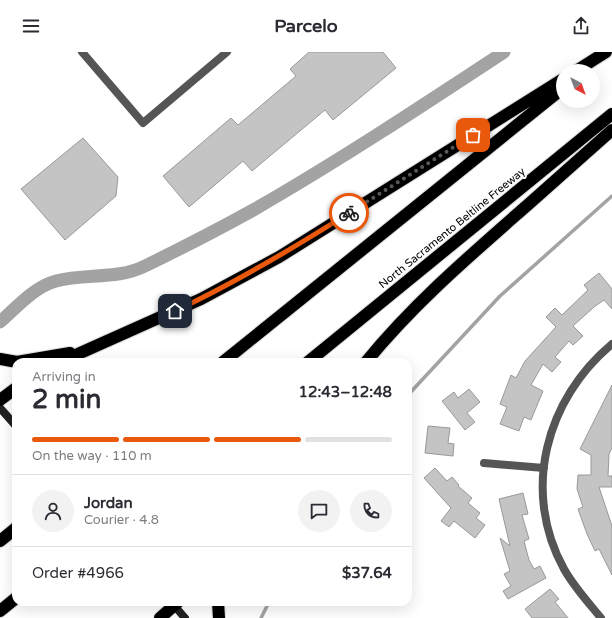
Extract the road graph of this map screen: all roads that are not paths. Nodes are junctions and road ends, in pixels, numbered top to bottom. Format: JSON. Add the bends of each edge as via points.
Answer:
{"nodes":[{"id":1,"x":82,"y":52,"type":"edge"},
{"id":2,"x":227,"y":52,"type":"edge"},
{"id":3,"x":607,"y":52,"type":"edge"},
{"id":4,"x":587,"y":64,"type":"edge"},
{"id":5,"x":592,"y":64,"type":"edge"},
{"id":6,"x":556,"y":83,"type":"edge"},
{"id":7,"x":556,"y":94,"type":"edge"},
{"id":8,"x":612,"y":114,"type":"edge"},
{"id":9,"x":612,"y":130,"type":"edge"},
{"id":10,"x":612,"y":344,"type":"edge"},
{"id":11,"x":80,"y":352,"type":"junction"},
{"id":12,"x":42,"y":358,"type":"edge"},
{"id":13,"x":68,"y":358,"type":"edge"},
{"id":14,"x":228,"y":358,"type":"edge"},
{"id":15,"x":313,"y":358,"type":"edge"},
{"id":16,"x":369,"y":358,"type":"edge"},
{"id":17,"x":0,"y":359,"type":"edge"},
{"id":18,"x":12,"y":361,"type":"edge"},
{"id":19,"x":12,"y":391,"type":"edge"},
{"id":20,"x":0,"y":400,"type":"edge"},
{"id":21,"x":0,"y":408,"type":"edge"},
{"id":22,"x":12,"y":422,"type":"edge"},
{"id":23,"x":484,"y":463,"type":"dead end"},
{"id":24,"x":544,"y":468,"type":"junction"},
{"id":25,"x":12,"y":531,"type":"edge"},
{"id":26,"x":0,"y":541,"type":"edge"},
{"id":27,"x":12,"y":601,"type":"edge"},
{"id":28,"x":171,"y":606,"type":"edge"},
{"id":29,"x":176,"y":606,"type":"edge"},
{"id":30,"x":218,"y":606,"type":"edge"},
{"id":31,"x":0,"y":611,"type":"edge"},
{"id":32,"x":160,"y":618,"type":"edge"},
{"id":33,"x":185,"y":618,"type":"edge"},
{"id":34,"x":219,"y":618,"type":"edge"},
{"id":35,"x":601,"y":618,"type":"edge"}],
"edges":[{"from":1,"to":2,"type":"street","via":[[143,123]]},
{"from":3,"to":4,"type":"highway"},
{"from":3,"to":5,"type":"highway"},
{"from":6,"to":11,"type":"highway","via":[[279,257],[201,299],[122,336]]},
{"from":7,"to":14,"type":"highway"},
{"from":8,"to":15,"type":"highway","name":"North Sacramento Beltline Freeway"},
{"from":9,"to":16,"type":"highway","via":[[474,251],[420,302]]},
{"from":10,"to":24,"type":"street","via":[[586,368],[567,396],[551,433]]},
{"from":11,"to":12,"type":"highway"},
{"from":11,"to":13,"type":"highway"},
{"from":17,"to":18,"type":"highway"},
{"from":19,"to":20,"type":"highway"},
{"from":21,"to":22,"type":"main road"},
{"from":23,"to":24,"type":"street"},
{"from":24,"to":35,"type":"street","via":[[545,511],[556,551],[574,584]]},
{"from":25,"to":26,"type":"highway"},
{"from":27,"to":31,"type":"highway"},
{"from":28,"to":32,"type":"highway"},
{"from":29,"to":33,"type":"main road"},
{"from":30,"to":34,"type":"highway"}]}
